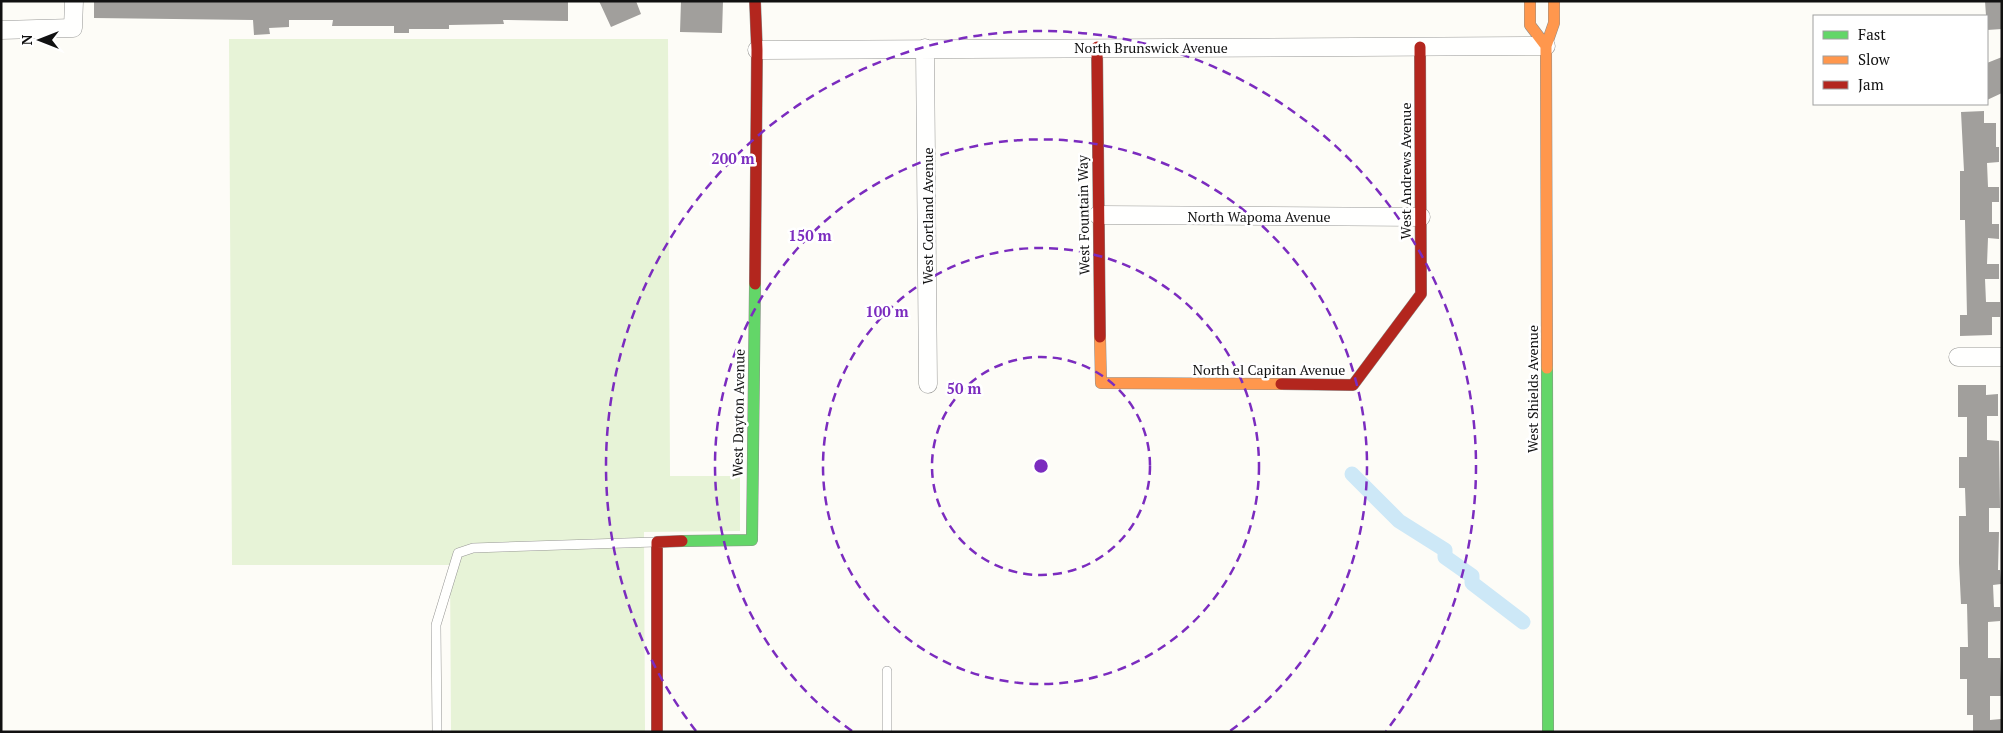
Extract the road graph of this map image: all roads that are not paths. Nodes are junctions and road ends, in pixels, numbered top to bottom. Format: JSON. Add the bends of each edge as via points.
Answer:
{"nodes":[{"id":1,"x":74,"y":1,"type":"edge"},
{"id":2,"x":755,"y":1,"type":"edge"},
{"id":3,"x":1530,"y":1,"type":"edge"},
{"id":4,"x":1554,"y":1,"type":"edge"},
{"id":5,"x":1,"y":30,"type":"edge"},
{"id":6,"x":1546,"y":46,"type":"junction"},
{"id":7,"x":1097,"y":47,"type":"junction"},
{"id":8,"x":1420,"y":47,"type":"junction"},
{"id":9,"x":925,"y":48,"type":"junction"},
{"id":10,"x":757,"y":50,"type":"junction"},
{"id":11,"x":1098,"y":215,"type":"junction"},
{"id":12,"x":1421,"y":218,"type":"junction"},
{"id":13,"x":1421,"y":294,"type":"joint"},
{"id":14,"x":1958,"y":357,"type":"dead end"},
{"id":15,"x":2002,"y":357,"type":"edge"},
{"id":16,"x":1101,"y":383,"type":"joint"},
{"id":17,"x":928,"y":384,"type":"dead end"},
{"id":18,"x":657,"y":542,"type":"junction"},
{"id":19,"x":887,"y":671,"type":"dead end"},
{"id":20,"x":437,"y":732,"type":"edge"},
{"id":21,"x":658,"y":732,"type":"edge"},
{"id":22,"x":887,"y":732,"type":"edge"},
{"id":23,"x":1548,"y":732,"type":"edge"}],
"edges":[{"from":1,"to":5,"type":"street","via":[[73,28]]},
{"from":2,"to":10,"type":"street","name":"West Dayton Avenue"},
{"from":3,"to":6,"type":"street","via":[[1530,25]]},
{"from":4,"to":6,"type":"street","name":"West Shields Avenue","via":[[1554,23]]},
{"from":6,"to":8,"type":"street","name":"North Brunswick Avenue"},
{"from":6,"to":23,"type":"street","name":"West Shields Avenue"},
{"from":7,"to":8,"type":"street","name":"North Brunswick Avenue"},
{"from":7,"to":9,"type":"street","name":"North Brunswick Avenue"},
{"from":7,"to":11,"type":"street","name":"West Fountain Way"},
{"from":8,"to":12,"type":"street","name":"West Andrews Avenue"},
{"from":9,"to":10,"type":"street","name":"North Brunswick Avenue"},
{"from":9,"to":17,"type":"street","name":"West Cortland Avenue"},
{"from":10,"to":18,"type":"street","name":"West Dayton Avenue","via":[[752,540]]},
{"from":11,"to":12,"type":"street","name":"North Wapoma Avenue"},
{"from":11,"to":16,"type":"street","name":"West Fountain Way"},
{"from":12,"to":13,"type":"street","name":"West Andrews Avenue"},
{"from":13,"to":16,"type":"street","name":"North el Capitan Avenue","via":[[1353,385]]},
{"from":14,"to":15,"type":"street"},
{"from":18,"to":20,"type":"lane","via":[[473,548],[458,553],[436,626]]},
{"from":18,"to":21,"type":"street"},
{"from":19,"to":22,"type":"lane"}]}
